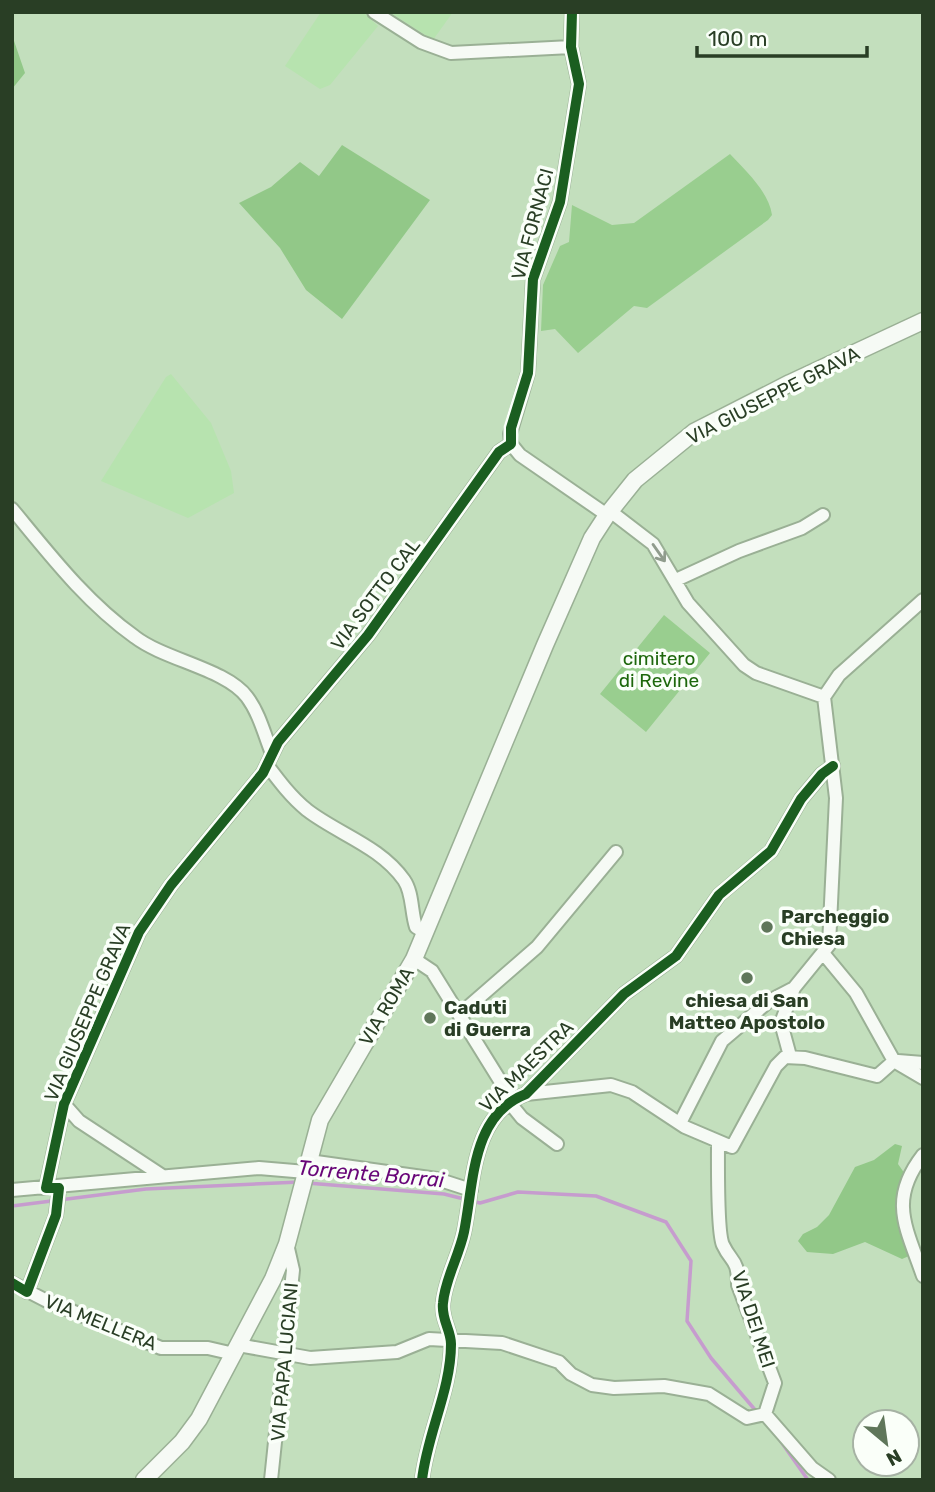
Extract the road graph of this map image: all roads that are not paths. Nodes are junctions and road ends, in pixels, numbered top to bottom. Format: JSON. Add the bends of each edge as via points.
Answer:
{"nodes":[{"id":1,"x":374,"y":12,"type":"edge"},
{"id":2,"x":572,"y":12,"type":"edge"},
{"id":3,"x":571,"y":47,"type":"junction"},
{"id":4,"x":923,"y":321,"type":"edge"},
{"id":5,"x":511,"y":444,"type":"junction"},
{"id":6,"x":12,"y":509,"type":"edge"},
{"id":7,"x":608,"y":513,"type":"junction"},
{"id":8,"x":823,"y":515,"type":"dead end"},
{"id":9,"x":676,"y":580,"type":"junction"},
{"id":10,"x":923,"y":600,"type":"edge"},
{"id":11,"x":824,"y":697,"type":"junction"},
{"id":12,"x":271,"y":751,"type":"junction"},
{"id":13,"x":267,"y":765,"type":"junction"},
{"id":14,"x":833,"y":766,"type":"junction"},
{"id":15,"x":616,"y":852,"type":"dead end"},
{"id":16,"x":426,"y":933,"type":"junction"},
{"id":17,"x":823,"y":953,"type":"junction"},
{"id":18,"x":414,"y":959,"type":"junction"},
{"id":19,"x":794,"y":988,"type":"junction"},
{"id":20,"x":460,"y":1014,"type":"junction"},
{"id":21,"x":790,"y":1056,"type":"junction"},
{"id":22,"x":894,"y":1061,"type":"junction"},
{"id":23,"x":923,"y":1063,"type":"edge"},
{"id":24,"x":923,"y":1078,"type":"edge"},
{"id":25,"x":526,"y":1094,"type":"junction"},
{"id":26,"x":511,"y":1101,"type":"junction"},
{"id":27,"x":64,"y":1104,"type":"junction"},
{"id":28,"x":680,"y":1123,"type":"junction"},
{"id":29,"x":718,"y":1142,"type":"junction"},
{"id":30,"x":557,"y":1144,"type":"dead end"},
{"id":31,"x":923,"y":1155,"type":"edge"},
{"id":32,"x":307,"y":1170,"type":"junction"},
{"id":33,"x":161,"y":1175,"type":"junction"},
{"id":34,"x":12,"y":1190,"type":"edge"},
{"id":35,"x":55,"y":1191,"type":"junction"},
{"id":36,"x":470,"y":1193,"type":"junction"},
{"id":37,"x":287,"y":1244,"type":"junction"},
{"id":38,"x":923,"y":1276,"type":"edge"},
{"id":39,"x":12,"y":1283,"type":"edge"},
{"id":40,"x":27,"y":1292,"type":"junction"},
{"id":41,"x":450,"y":1340,"type":"junction"},
{"id":42,"x":236,"y":1350,"type":"junction"},
{"id":43,"x":284,"y":1355,"type":"junction"},
{"id":44,"x":762,"y":1415,"type":"junction"},
{"id":45,"x":144,"y":1480,"type":"edge"},
{"id":46,"x":271,"y":1480,"type":"edge"},
{"id":47,"x":422,"y":1480,"type":"edge"},
{"id":48,"x":829,"y":1480,"type":"edge"}],
"edges":[{"from":1,"to":3,"type":"street","via":[[421,42],[451,53]]},
{"from":2,"to":3,"type":"street","name":"VIA FORNACI"},
{"from":3,"to":5,"type":"street","name":"VIA FORNACI","via":[[579,84],[560,202],[533,279],[528,373],[511,428]]},
{"from":4,"to":7,"type":"main road","name":"VIA GIUSEPPE GRAVA","via":[[694,432],[635,480]]},
{"from":5,"to":7,"type":"street","via":[[520,455]]},
{"from":5,"to":12,"type":"street","name":"VIA SOTTO CAL","via":[[499,452],[368,635]]},
{"from":6,"to":12,"type":"street","via":[[76,586],[125,630],[156,651],[208,671],[245,694],[256,709]]},
{"from":7,"to":9,"type":"street","one_way":true,"via":[[653,544]]},
{"from":7,"to":16,"type":"main road","name":"VIA ROMA","via":[[592,538],[545,645]]},
{"from":8,"to":9,"type":"street"},
{"from":9,"to":11,"type":"street","via":[[688,603],[744,665]]},
{"from":10,"to":11,"type":"street","via":[[839,675]]},
{"from":11,"to":14,"type":"street"},
{"from":12,"to":13,"type":"street","name":"VIA SOTTO CAL"},
{"from":13,"to":16,"type":"street","via":[[308,810],[391,866],[405,881],[416,927]]},
{"from":13,"to":27,"type":"street","name":"VIA GIUSEPPE GRAVA","via":[[139,932]]},
{"from":14,"to":17,"type":"street","via":[[832,917],[829,945]]},
{"from":14,"to":25,"type":"street","name":"VIA MAESTRA","via":[[801,799],[771,851],[719,895],[676,956],[624,994]]},
{"from":15,"to":20,"type":"street","via":[[537,947]]},
{"from":16,"to":18,"type":"main road","name":"VIA ROMA"},
{"from":17,"to":19,"type":"street"},
{"from":17,"to":22,"type":"street","via":[[856,993]]},
{"from":18,"to":20,"type":"street","via":[[432,971]]},
{"from":18,"to":32,"type":"main road","name":"VIA ROMA","via":[[330,1099]]},
{"from":19,"to":21,"type":"street","via":[[781,1023]]},
{"from":19,"to":28,"type":"street","via":[[769,1001],[722,1041]]},
{"from":20,"to":26,"type":"street"},
{"from":21,"to":22,"type":"street","via":[[877,1076]]},
{"from":21,"to":29,"type":"street","via":[[776,1066],[732,1147]]},
{"from":22,"to":23,"type":"street"},
{"from":22,"to":24,"type":"street"},
{"from":25,"to":26,"type":"street","name":"VIA MAESTRA"},
{"from":25,"to":28,"type":"street","via":[[611,1085],[632,1092]]},
{"from":26,"to":30,"type":"street","via":[[522,1118]]},
{"from":26,"to":36,"type":"street","name":"VIA MAESTRA","via":[[488,1127]]},
{"from":27,"to":33,"type":"street","via":[[79,1121]]},
{"from":27,"to":35,"type":"street","name":"VIA GIUSEPPE GRAVA"},
{"from":28,"to":29,"type":"street"},
{"from":29,"to":44,"type":"street","name":"VIA DEI MEI","via":[[723,1245],[738,1270],[738,1285],[775,1383]]},
{"from":31,"to":38,"type":"street","via":[[907,1180],[901,1201],[902,1218]]},
{"from":32,"to":33,"type":"street","via":[[259,1168]]},
{"from":32,"to":36,"type":"street","via":[[437,1179]]},
{"from":32,"to":37,"type":"main road","name":"VIA ROMA"},
{"from":33,"to":35,"type":"street"},
{"from":34,"to":35,"type":"street"},
{"from":35,"to":40,"type":"street","name":"VIA GIUSEPPE GRAVA","via":[[56,1215]]},
{"from":36,"to":41,"type":"street","name":"VIA MAESTRA","via":[[443,1301],[443,1321]]},
{"from":37,"to":42,"type":"main road","name":"VIA ROMA"},
{"from":37,"to":43,"type":"street","name":"VIA PAPA LUCIANI","via":[[293,1270]]},
{"from":39,"to":40,"type":"street","name":"VIA MELLERA"},
{"from":40,"to":42,"type":"street","name":"VIA MELLERA","via":[[161,1348]]},
{"from":41,"to":43,"type":"street","name":"VIA MELLERA","via":[[429,1339],[397,1352],[310,1358]]},
{"from":41,"to":44,"type":"street","name":"VIA MELLERA","via":[[502,1343],[543,1355],[592,1385],[664,1386],[709,1394],[747,1418]]},
{"from":41,"to":47,"type":"street","name":"VIA MAESTRA"},
{"from":42,"to":43,"type":"street","name":"VIA MELLERA"},
{"from":42,"to":45,"type":"main road","name":"VIA ROMA","via":[[199,1419]]},
{"from":43,"to":46,"type":"street","name":"VIA PAPA LUCIANI"},
{"from":44,"to":48,"type":"street"}]}
